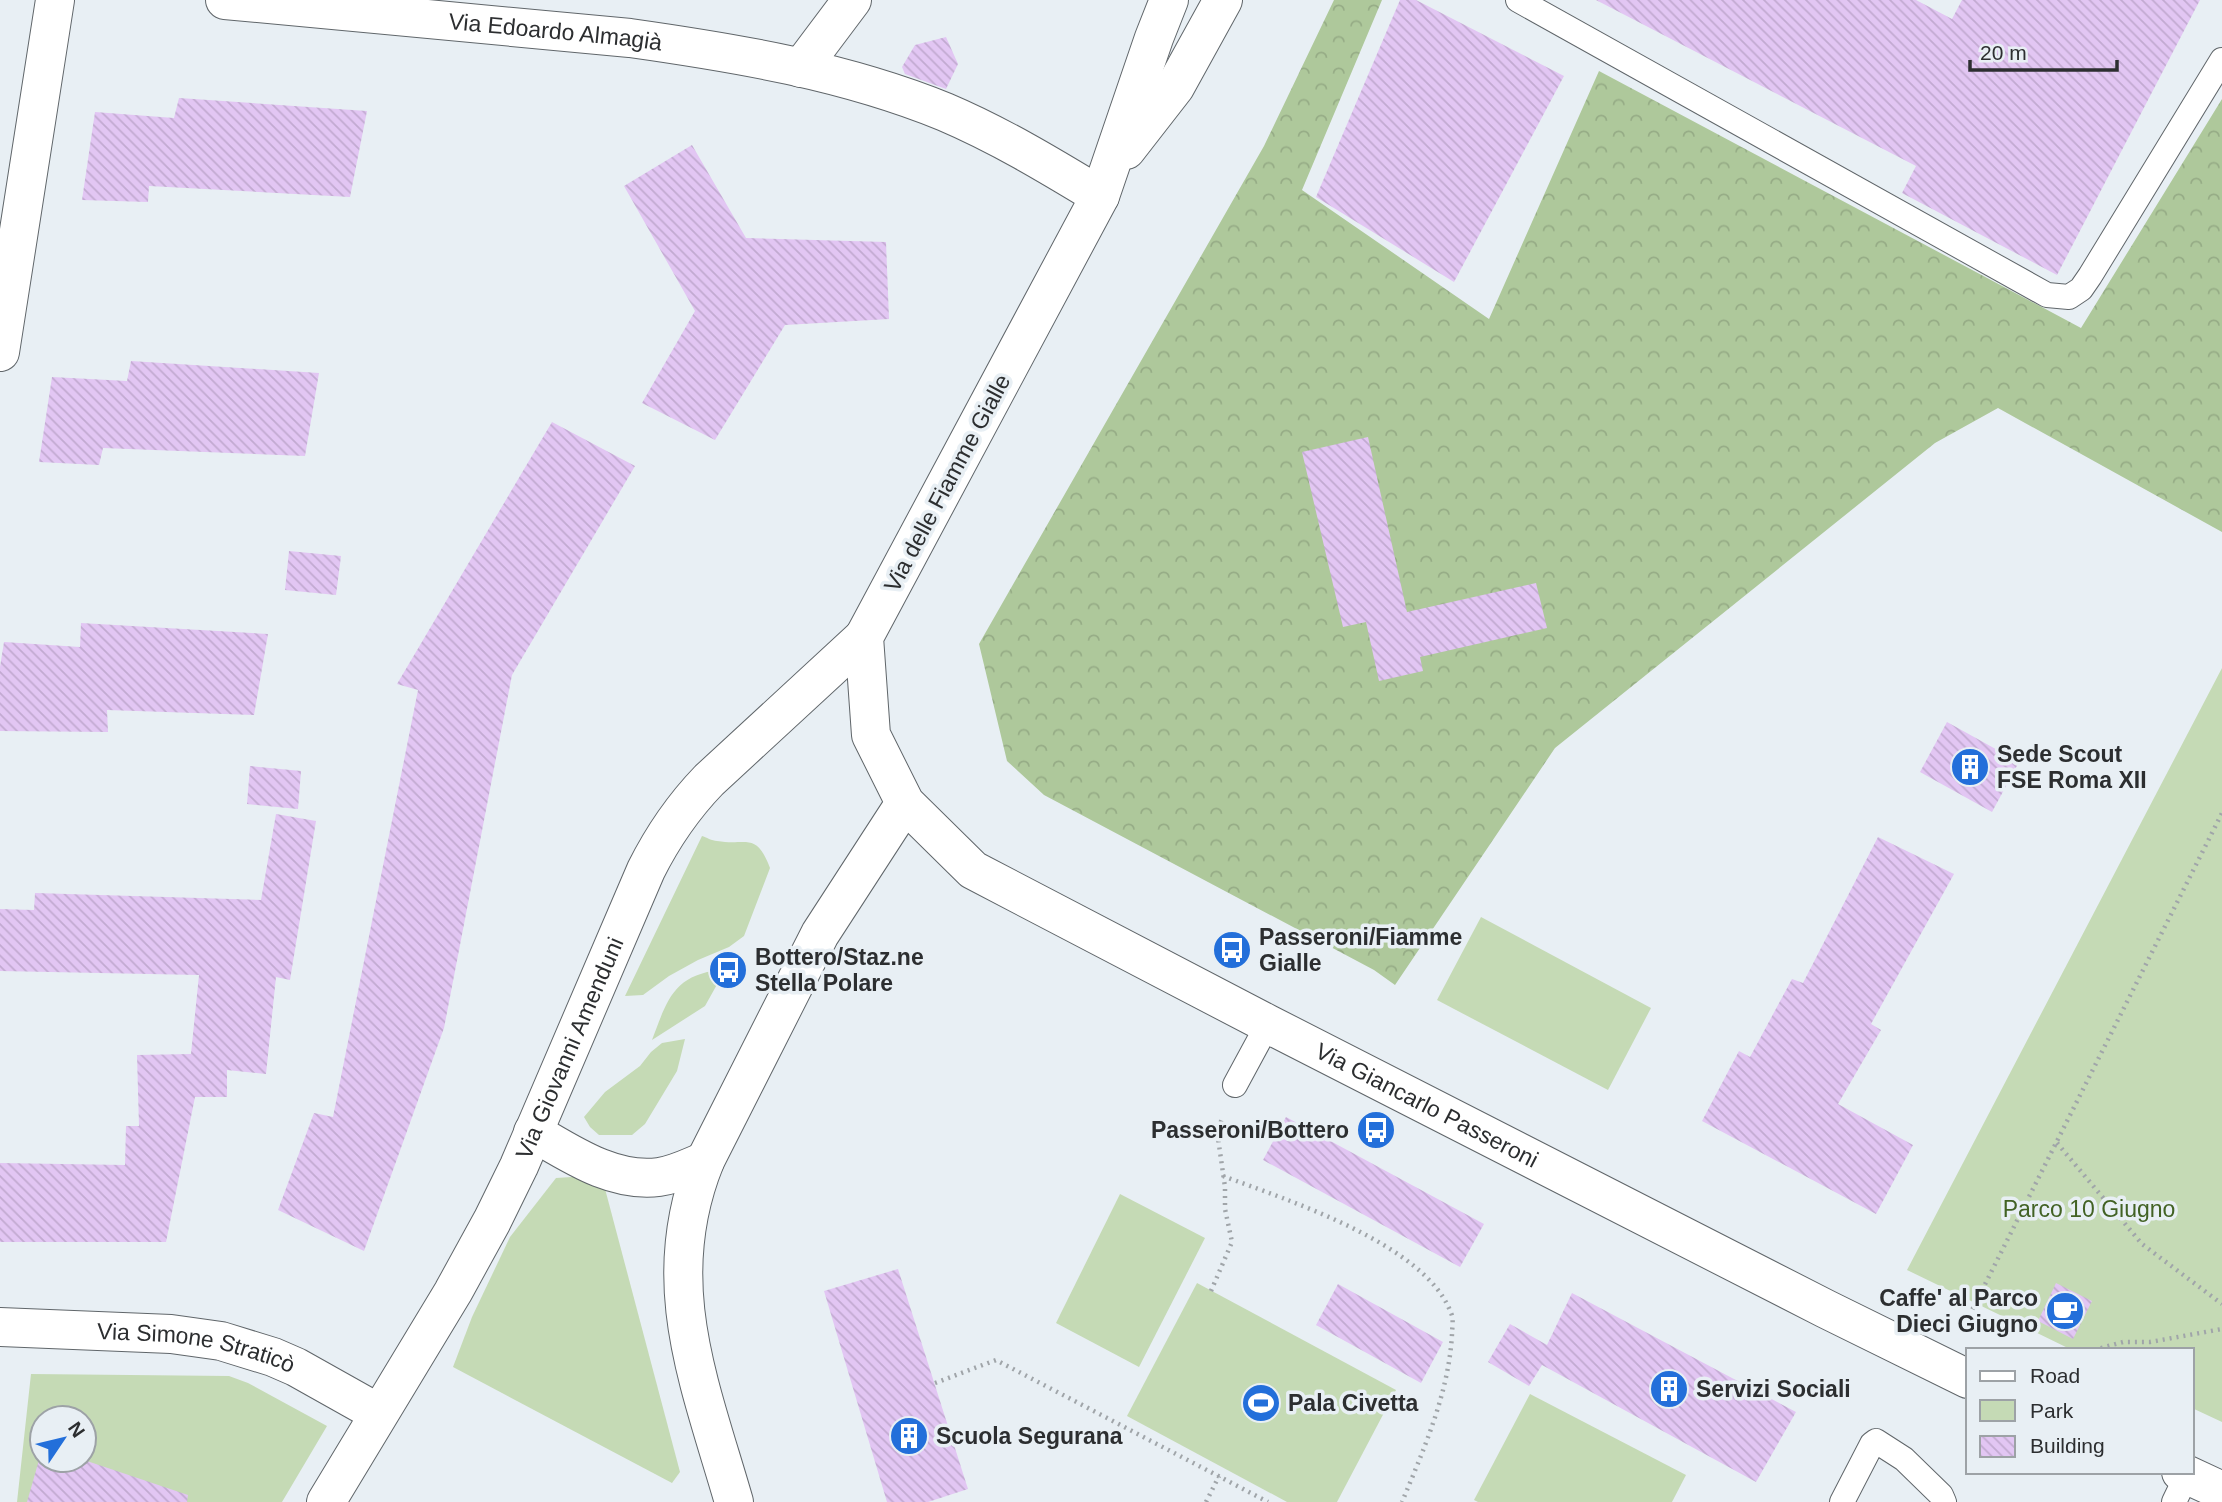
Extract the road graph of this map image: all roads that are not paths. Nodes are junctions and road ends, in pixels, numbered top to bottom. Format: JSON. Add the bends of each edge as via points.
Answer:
{"nodes":[{"id":1,"x":55,"y":0,"type":"edge"},
{"id":2,"x":225,"y":0,"type":"edge"},
{"id":3,"x":852,"y":0,"type":"edge"},
{"id":4,"x":1169,"y":0,"type":"edge"},
{"id":5,"x":1223,"y":0,"type":"edge"},
{"id":6,"x":1518,"y":0,"type":"edge"},
{"id":7,"x":2222,"y":60,"type":"edge"},
{"id":8,"x":801,"y":68,"type":"junction"},
{"id":9,"x":1104,"y":185,"type":"junction"},
{"id":10,"x":0,"y":352,"type":"edge"},
{"id":11,"x":864,"y":638,"type":"junction"},
{"id":12,"x":905,"y":803,"type":"junction"},
{"id":13,"x":1268,"y":1024,"type":"junction"},
{"id":14,"x":1236,"y":1085,"type":"road end"},
{"id":15,"x":533,"y":1132,"type":"junction"},
{"id":16,"x":705,"y":1161,"type":"junction"},
{"id":17,"x":0,"y":1327,"type":"edge"},
{"id":18,"x":1956,"y":1373,"type":"edge"},
{"id":19,"x":378,"y":1413,"type":"junction"},
{"id":20,"x":2181,"y":1483,"type":"edge"},
{"id":21,"x":2222,"y":1490,"type":"edge"},
{"id":22,"x":326,"y":1502,"type":"edge"},
{"id":23,"x":734,"y":1502,"type":"edge"},
{"id":24,"x":1842,"y":1502,"type":"edge"},
{"id":25,"x":1944,"y":1502,"type":"edge"}],
"edges":[{"from":1,"to":10,"type":"street"},
{"from":2,"to":8,"type":"street","name":"Via Edoardo Almagià","via":[[630,38]]},
{"from":3,"to":8,"type":"street"},
{"from":4,"to":9,"type":"street","name":"Via delle Fiamme Gialle"},
{"from":5,"to":9,"type":"street","name":"Via delle Fiamme Gialle","via":[[1175,86]]},
{"from":6,"to":7,"type":"lane","via":[[2047,295],[2069,298],[2090,276]]},
{"from":8,"to":9,"type":"street","name":"Via Edoardo Almagià","via":[[942,111]]},
{"from":9,"to":11,"type":"street","name":"Via delle Fiamme Gialle"},
{"from":11,"to":12,"type":"street","via":[[871,736]]},
{"from":11,"to":15,"type":"street","name":"Via Giovanni Amenduni","via":[[723,766],[677,817],[646,870]]},
{"from":12,"to":13,"type":"street","name":"Via Giancarlo Passeroni","via":[[974,870]]},
{"from":12,"to":16,"type":"street","via":[[820,934]]},
{"from":13,"to":14,"type":"lane"},
{"from":13,"to":18,"type":"street","name":"Via Giancarlo Passeroni"},
{"from":15,"to":16,"type":"street","via":[[588,1163],[628,1176],[660,1177]]},
{"from":15,"to":19,"type":"street","name":"Via Giovanni Amenduni","via":[[486,1233]]},
{"from":16,"to":23,"type":"street","via":[[683,1242],[682,1291],[688,1341]]},
{"from":17,"to":19,"type":"street","name":"Via Simone Straticò","via":[[171,1334],[221,1341],[285,1362]]},
{"from":19,"to":22,"type":"street","name":"Via Giovanni Amenduni"},
{"from":20,"to":21,"type":"street"},
{"from":24,"to":25,"type":"lane","via":[[1876,1441],[1904,1459]]}]}
